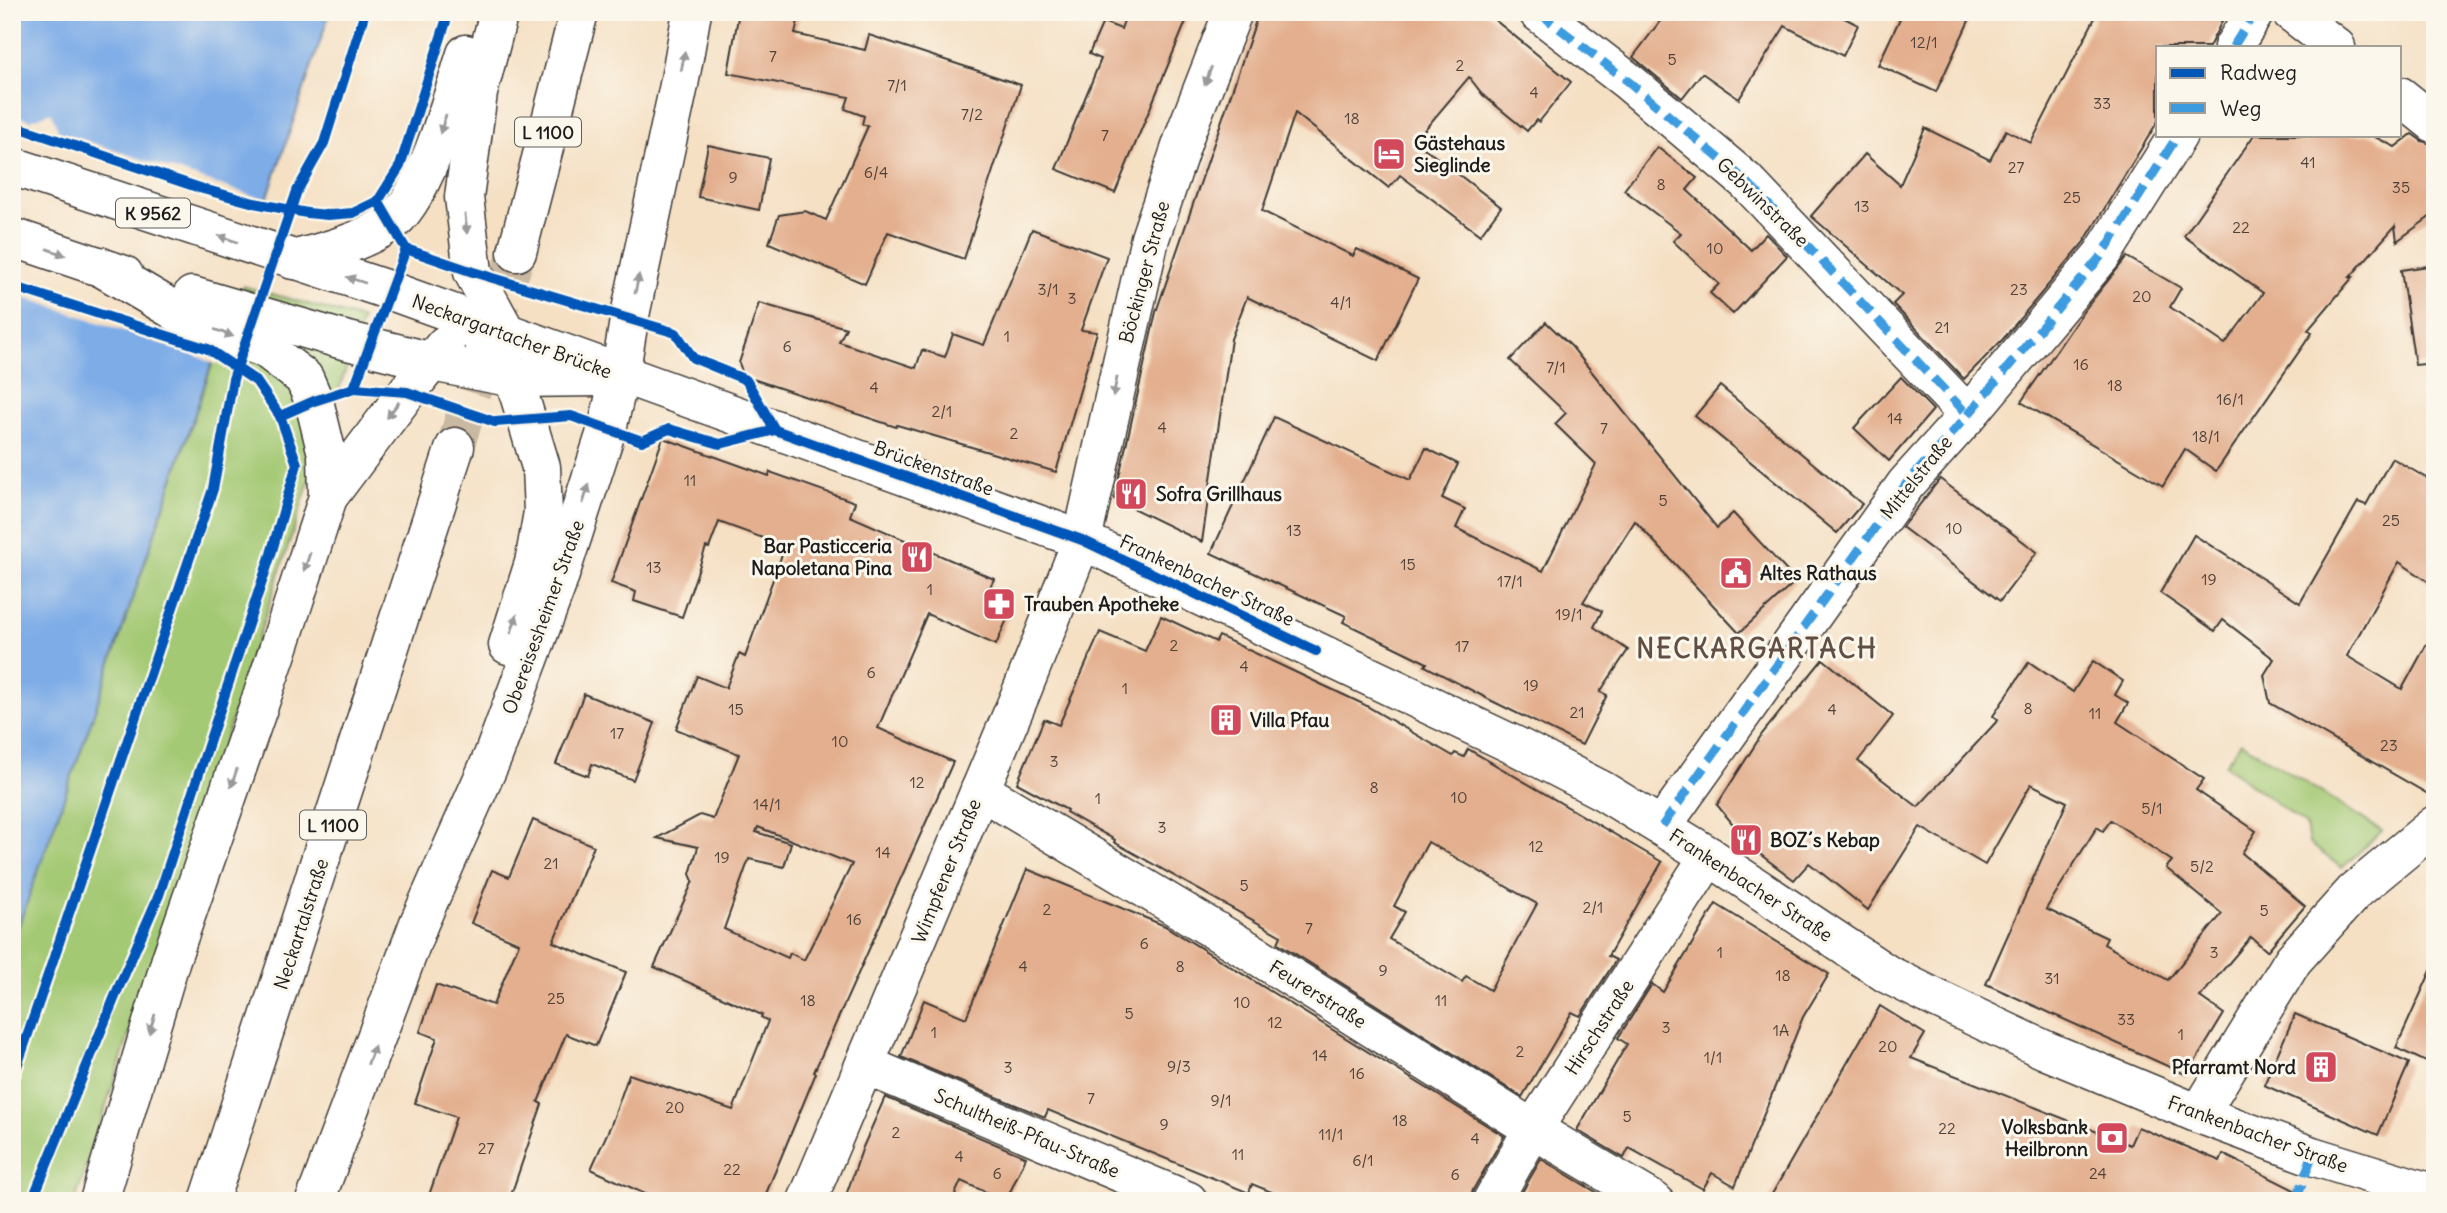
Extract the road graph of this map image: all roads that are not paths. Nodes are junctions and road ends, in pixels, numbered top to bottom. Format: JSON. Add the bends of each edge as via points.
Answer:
{"nodes":[{"id":1,"x":480,"y":12,"type":"edge"},
{"id":2,"x":499,"y":12,"type":"edge"},
{"id":3,"x":579,"y":12,"type":"edge"},
{"id":4,"x":692,"y":12,"type":"edge"},
{"id":5,"x":1233,"y":12,"type":"edge"},
{"id":6,"x":1538,"y":12,"type":"edge"},
{"id":7,"x":2255,"y":12,"type":"edge"},
{"id":8,"x":2291,"y":12,"type":"edge"},
{"id":9,"x":2234,"y":46,"type":"edge"},
{"id":10,"x":2335,"y":46,"type":"edge"},
{"id":11,"x":2402,"y":98,"type":"edge"},
{"id":12,"x":2435,"y":124,"type":"edge"},
{"id":13,"x":2177,"y":136,"type":"edge"},
{"id":14,"x":12,"y":166,"type":"edge"},
{"id":15,"x":12,"y":237,"type":"edge"},
{"id":16,"x":517,"y":252,"type":"tunnel mouth"},
{"id":17,"x":293,"y":260,"type":"junction"},
{"id":18,"x":467,"y":319,"type":"junction"},
{"id":19,"x":270,"y":334,"type":"junction"},
{"id":20,"x":507,"y":334,"type":"junction"},
{"id":21,"x":432,"y":362,"type":"junction"},
{"id":22,"x":620,"y":375,"type":"junction"},
{"id":23,"x":514,"y":378,"type":"junction"},
{"id":24,"x":577,"y":379,"type":"junction"},
{"id":25,"x":1968,"y":415,"type":"junction"},
{"id":26,"x":455,"y":447,"type":"tunnel mouth"},
{"id":27,"x":328,"y":498,"type":"junction"},
{"id":28,"x":1082,"y":540,"type":"junction"},
{"id":29,"x":980,"y":790,"type":"junction"},
{"id":30,"x":2435,"y":825,"type":"edge"},
{"id":31,"x":1662,"y":826,"type":"junction"},
{"id":32,"x":1709,"y":856,"type":"junction"},
{"id":33,"x":419,"y":923,"type":"junction"},
{"id":34,"x":866,"y":1065,"type":"junction"},
{"id":35,"x":2199,"y":1114,"type":"junction"},
{"id":36,"x":347,"y":1119,"type":"junction"},
{"id":37,"x":1533,"y":1129,"type":"junction"},
{"id":38,"x":2431,"y":1196,"type":"edge"},
{"id":39,"x":99,"y":1201,"type":"edge"},
{"id":40,"x":209,"y":1201,"type":"edge"},
{"id":41,"x":316,"y":1201,"type":"edge"},
{"id":42,"x":325,"y":1201,"type":"edge"},
{"id":43,"x":807,"y":1201,"type":"edge"},
{"id":44,"x":1188,"y":1201,"type":"edge"},
{"id":45,"x":1492,"y":1201,"type":"edge"},
{"id":46,"x":1654,"y":1201,"type":"edge"}],
"edges":[{"from":1,"to":17,"type":"main road","one_way":true,"via":[[435,149],[410,201],[391,223],[345,246]]},
{"from":2,"to":20,"type":"main road","one_way":true,"via":[[478,93],[464,197],[473,272]]},
{"from":3,"to":16,"type":"main road","number":"L 1100"},
{"from":22,"to":4,"type":"main road","name":"Obereisesheimer Straße","one_way":true},
{"from":5,"to":28,"type":"main road","name":"Böckinger Straße","one_way":true,"via":[[1150,238]]},
{"from":6,"to":25,"type":"main road","name":"Gebwinstraße","via":[[1746,181]]},
{"from":7,"to":9,"type":"main road"},
{"from":8,"to":10,"type":"main road"},
{"from":11,"to":12,"type":"main road"},
{"from":13,"to":25,"type":"main road","name":"Mittelstraße","via":[[2102,256]]},
{"from":17,"to":14,"type":"main road","name":"Neckargartacher Brücke","number":"K 9562","one_way":true},
{"from":15,"to":19,"type":"main road","name":"Neckargartacher Brücke","number":"K 9562","one_way":true},
{"from":18,"to":17,"type":"main road","name":"Neckargartacher Brücke","number":"K 9562","one_way":true},
{"from":18,"to":20,"type":"main road","name":"Neckargartacher Brücke","number":"K 9562"},
{"from":18,"to":21,"type":"main road"},
{"from":18,"to":23,"type":"main road"},
{"from":19,"to":21,"type":"main road","name":"Neckargartacher Brücke","number":"K 9562"},
{"from":19,"to":27,"type":"main road","via":[[309,390],[327,454]]},
{"from":20,"to":22,"type":"main road","name":"Neckargartacher Brücke","number":"K 9562"},
{"from":20,"to":24,"type":"main road","via":[[539,359]]},
{"from":21,"to":23,"type":"main road","name":"Neckargartacher Brücke","number":"K 9562"},
{"from":21,"to":27,"type":"main road","one_way":true},
{"from":22,"to":24,"type":"main road","name":"Neckargartacher Brücke","number":"K 9562"},
{"from":22,"to":28,"type":"main road","name":"Brückenstraße","number":"K 9562"},
{"from":33,"to":22,"type":"main road","name":"Obereisesheimer Straße","one_way":true,"via":[[493,756],[557,584]]},
{"from":23,"to":24,"type":"main road","name":"Neckargartacher Brücke","number":"K 9562"},
{"from":33,"to":23,"type":"main road","one_way":true,"via":[[534,563],[543,512],[541,467]]},
{"from":25,"to":31,"type":"main road","name":"Mittelstraße","via":[[1906,484]]},
{"from":26,"to":40,"type":"main road","name":"Neckartalstraße","number":"L 1100"},
{"from":27,"to":39,"type":"main road","one_way":true,"via":[[171,959]]},
{"from":28,"to":29,"type":"main road","name":"Wimpfener Straße"},
{"from":28,"to":31,"type":"main road","name":"Frankenbacher Straße","number":"K 9562","via":[[1517,746]]},
{"from":29,"to":34,"type":"main road","name":"Wimpfener Straße"},
{"from":29,"to":37,"type":"main road","name":"Feurerstraße","via":[[1258,956]]},
{"from":30,"to":35,"type":"main road","via":[[2354,892],[2293,960]]},
{"from":31,"to":32,"type":"main road","name":"Frankenbacher Straße","number":"K 9562"},
{"from":32,"to":35,"type":"main road","name":"Frankenbacher Straße","number":"K 9562","via":[[1887,974],[2045,1050]]},
{"from":32,"to":37,"type":"main road","name":"Hirschstraße"},
{"from":36,"to":33,"type":"main road","name":"Obereisesheimer Straße","one_way":true},
{"from":34,"to":43,"type":"main road","name":"Wimpfener Straße"},
{"from":34,"to":44,"type":"main road","name":"Schultheiß-Pfau-Straße"},
{"from":35,"to":38,"type":"main road","name":"Frankenbacher Straße","number":"K 9562"},
{"from":36,"to":41,"type":"main road"},
{"from":36,"to":42,"type":"main road","name":"Obereisesheimer Straße"},
{"from":37,"to":45,"type":"main road","name":"Hirschstraße"},
{"from":37,"to":46,"type":"main road","name":"Feurerstraße"}]}
